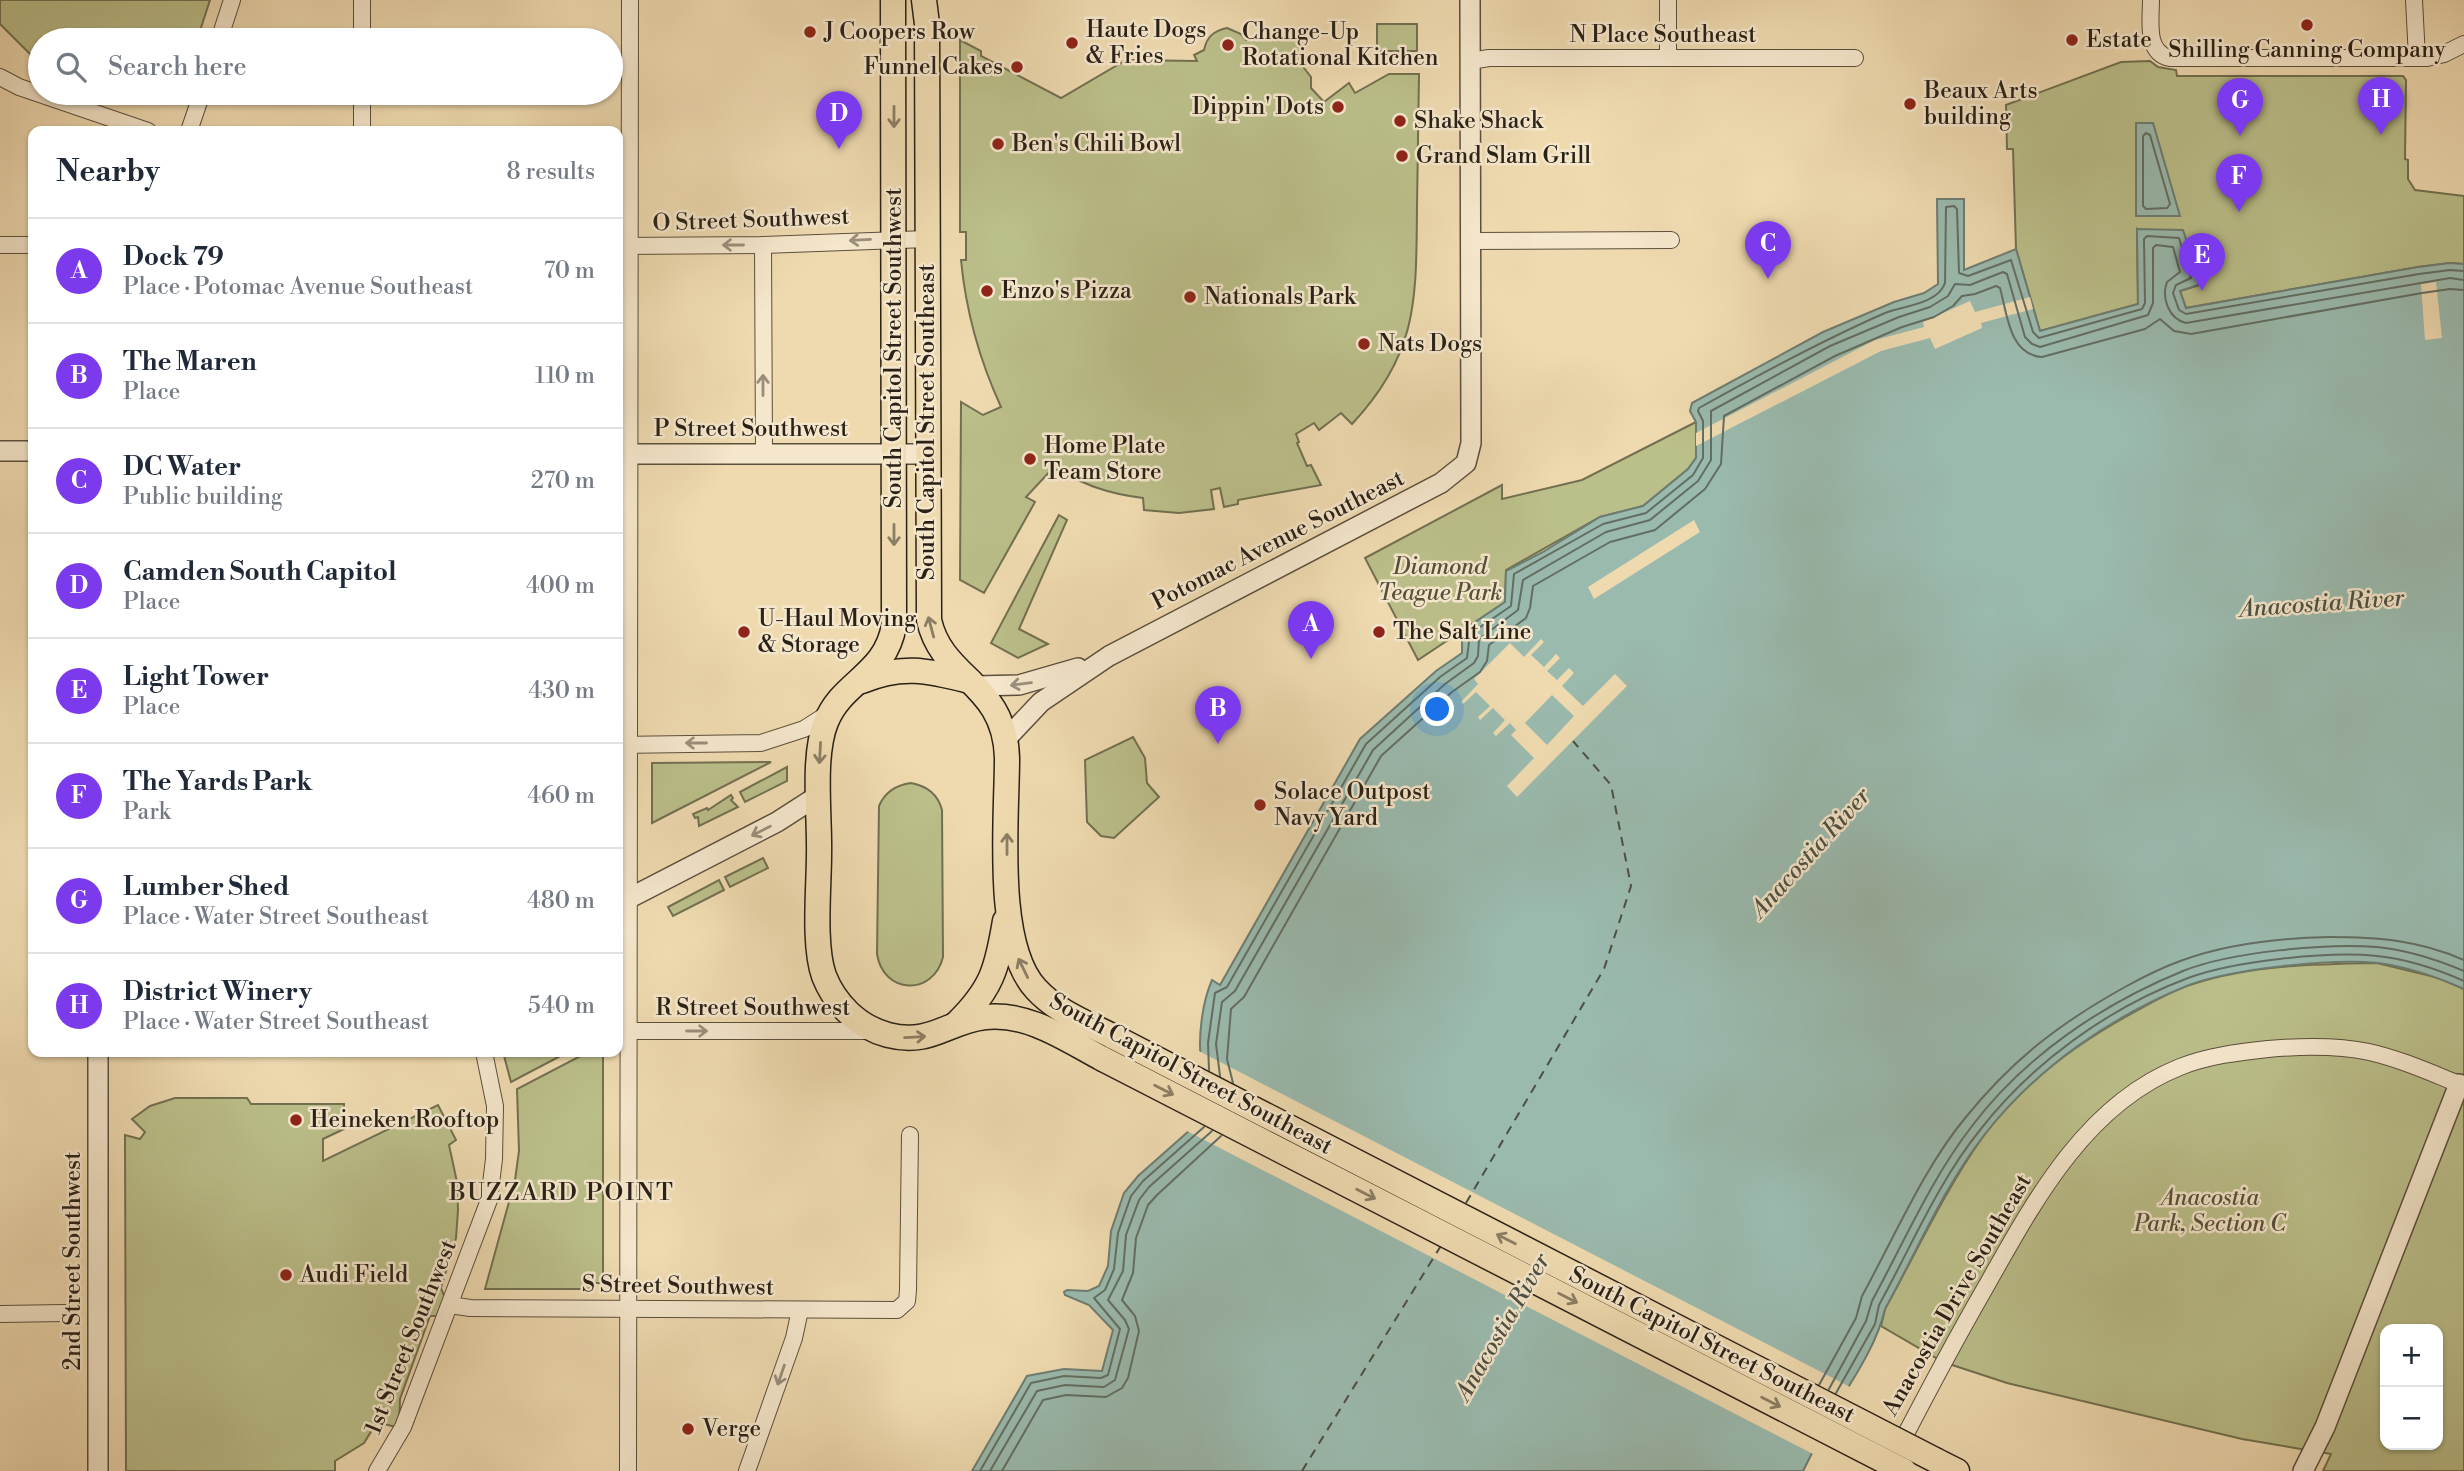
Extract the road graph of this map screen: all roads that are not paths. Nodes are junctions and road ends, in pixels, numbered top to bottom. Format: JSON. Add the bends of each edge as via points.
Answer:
{"nodes":[{"id":1,"x":232,"y":0,"type":"edge"},
{"id":2,"x":362,"y":0,"type":"edge"},
{"id":3,"x":630,"y":0,"type":"edge"},
{"id":4,"x":893,"y":0,"type":"edge"},
{"id":5,"x":1470,"y":0,"type":"edge"},
{"id":6,"x":1668,"y":0,"type":"edge"},
{"id":7,"x":2151,"y":0,"type":"edge"},
{"id":8,"x":2414,"y":0,"type":"edge"},
{"id":9,"x":927,"y":8,"type":"edge"},
{"id":10,"x":223,"y":28,"type":"edge"},
{"id":11,"x":362,"y":28,"type":"edge"},
{"id":12,"x":2464,"y":44,"type":"edge"},
{"id":13,"x":1668,"y":58,"type":"junction"},
{"id":14,"x":1855,"y":58,"type":"dead end"},
{"id":15,"x":2417,"y":58,"type":"junction"},
{"id":16,"x":1470,"y":61,"type":"junction"},
{"id":17,"x":0,"y":77,"type":"edge"},
{"id":18,"x":28,"y":90,"type":"edge"},
{"id":19,"x":72,"y":105,"type":"edge"},
{"id":20,"x":198,"y":105,"type":"edge"},
{"id":21,"x":362,"y":105,"type":"edge"},
{"id":22,"x":133,"y":126,"type":"edge"},
{"id":23,"x":190,"y":126,"type":"edge"},
{"id":24,"x":362,"y":126,"type":"edge"},
{"id":25,"x":894,"y":239,"type":"junction"},
{"id":26,"x":927,"y":239,"type":"junction"},
{"id":27,"x":1671,"y":240,"type":"dead end"},
{"id":28,"x":1470,"y":241,"type":"junction"},
{"id":29,"x":0,"y":245,"type":"edge"},
{"id":30,"x":28,"y":245,"type":"edge"},
{"id":31,"x":763,"y":245,"type":"junction"},
{"id":32,"x":624,"y":246,"type":"edge"},
{"id":33,"x":0,"y":451,"type":"edge"},
{"id":34,"x":28,"y":451,"type":"edge"},
{"id":35,"x":624,"y":454,"type":"edge"},
{"id":36,"x":764,"y":454,"type":"junction"},
{"id":37,"x":894,"y":454,"type":"junction"},
{"id":38,"x":927,"y":454,"type":"junction"},
{"id":39,"x":1109,"y":656,"type":"junction"},
{"id":40,"x":856,"y":683,"type":"junction"},
{"id":41,"x":974,"y":684,"type":"junction"},
{"id":42,"x":831,"y":712,"type":"junction"},
{"id":43,"x":1006,"y":739,"type":"junction"},
{"id":44,"x":624,"y":744,"type":"edge"},
{"id":45,"x":819,"y":795,"type":"junction"},
{"id":46,"x":624,"y":901,"type":"edge"},
{"id":47,"x":1007,"y":912,"type":"junction"},
{"id":48,"x":953,"y":1027,"type":"junction"},
{"id":49,"x":629,"y":1031,"type":"junction"},
{"id":50,"x":876,"y":1031,"type":"junction"},
{"id":51,"x":1109,"y":1048,"type":"junction"},
{"id":52,"x":98,"y":1057,"type":"edge"},
{"id":53,"x":485,"y":1057,"type":"edge"},
{"id":54,"x":2462,"y":1085,"type":"edge"},
{"id":55,"x":910,"y":1135,"type":"dead end"},
{"id":56,"x":450,"y":1305,"type":"junction"},
{"id":57,"x":628,"y":1308,"type":"junction"},
{"id":58,"x":800,"y":1310,"type":"junction"},
{"id":59,"x":65,"y":1313,"type":"dead end"},
{"id":60,"x":0,"y":1314,"type":"edge"},
{"id":61,"x":1947,"y":1466,"type":"edge"},
{"id":62,"x":98,"y":1471,"type":"edge"},
{"id":63,"x":377,"y":1471,"type":"edge"},
{"id":64,"x":628,"y":1471,"type":"edge"},
{"id":65,"x":747,"y":1471,"type":"edge"},
{"id":66,"x":1886,"y":1471,"type":"edge"},
{"id":67,"x":1904,"y":1471,"type":"edge"},
{"id":68,"x":2302,"y":1471,"type":"edge"}],
"edges":[{"from":1,"to":10,"type":"street"},
{"from":2,"to":11,"type":"street"},
{"from":3,"to":32,"type":"street"},
{"from":4,"to":25,"type":"main road","name":"South Capitol Street Southwest","one_way":true},
{"from":5,"to":16,"type":"street"},
{"from":6,"to":13,"type":"street"},
{"from":7,"to":15,"type":"street","via":[[2152,39],[2159,54],[2170,58]]},
{"from":8,"to":15,"type":"street"},
{"from":9,"to":26,"type":"main road","name":"South Capitol Street Southeast"},
{"from":12,"to":15,"type":"street","via":[[2439,56]]},
{"from":13,"to":14,"type":"street","name":"N Place Southeast"},
{"from":13,"to":16,"type":"street","name":"N Place Southeast"},
{"from":16,"to":28,"type":"street"},
{"from":17,"to":18,"type":"street"},
{"from":19,"to":22,"type":"street"},
{"from":20,"to":23,"type":"street"},
{"from":21,"to":24,"type":"street"},
{"from":25,"to":26,"type":"street","name":"O Street Southwest"},
{"from":25,"to":31,"type":"street","name":"O Street Southwest","one_way":true},
{"from":25,"to":37,"type":"main road","name":"South Capitol Street Southwest"},
{"from":26,"to":38,"type":"main road","name":"South Capitol Street Southeast"},
{"from":27,"to":28,"type":"street"},
{"from":28,"to":39,"type":"street","name":"Potomac Avenue Southeast","via":[[1471,443],[1466,463],[1441,483]]},
{"from":29,"to":30,"type":"street"},
{"from":31,"to":32,"type":"street","name":"O Street Southwest","one_way":true},
{"from":36,"to":31,"type":"street","one_way":true},
{"from":32,"to":35,"type":"street"},
{"from":33,"to":34,"type":"street"},
{"from":35,"to":36,"type":"street","name":"P Street Southwest"},
{"from":35,"to":44,"type":"street"},
{"from":36,"to":37,"type":"street","name":"P Street Southwest"},
{"from":37,"to":38,"type":"street","name":"P Street Southwest"},
{"from":37,"to":40,"type":"main road","name":"South Capitol Street Southwest","one_way":true,"via":[[893,630],[877,665]]},
{"from":41,"to":38,"type":"main road","name":"South Capitol Street Southeast","one_way":true,"via":[[942,652],[929,620]]},
{"from":39,"to":41,"type":"street","name":"Potomac Avenue Southeast","one_way":true,"via":[[1041,681]]},
{"from":39,"to":43,"type":"street","name":"Potomac Avenue Southeast","via":[[1041,702]]},
{"from":40,"to":41,"type":"main road","via":[[911,669]]},
{"from":40,"to":42,"type":"main road","name":"South Capitol Street Southwest"},
{"from":41,"to":43,"type":"main road","name":"South Capitol Street Southeast","via":[[997,714]]},
{"from":42,"to":44,"type":"street","one_way":true,"via":[[804,729],[761,743]]},
{"from":42,"to":45,"type":"main road","name":"South Capitol Street Southwest","one_way":true,"via":[[821,739]]},
{"from":47,"to":43,"type":"main road","name":"South Capitol Street Southeast","one_way":true},
{"from":44,"to":46,"type":"street"},
{"from":45,"to":46,"type":"street","one_way":true,"via":[[778,822]]},
{"from":45,"to":50,"type":"main road","name":"South Capitol Street Southwest","via":[[821,964],[840,1004]]},
{"from":46,"to":49,"type":"street"},
{"from":47,"to":48,"type":"main road","via":[[991,981]]},
{"from":51,"to":47,"type":"main road","name":"South Capitol Street Southeast","one_way":true,"via":[[1034,986],[1019,962]]},
{"from":50,"to":48,"type":"main road","name":"South Capitol Street Southwest","one_way":true,"via":[[917,1037]]},
{"from":48,"to":51,"type":"main road","name":"South Capitol Street Southwest","via":[[985,1017],[1022,1020]]},
{"from":49,"to":50,"type":"street","name":"R Street Southwest","one_way":true},
{"from":49,"to":57,"type":"street"},
{"from":61,"to":51,"type":"main road","name":"South Capitol Street Southeast","one_way":true,"bridge":true},
{"from":51,"to":67,"type":"main road","name":"South Capitol Street Southwest","one_way":true,"bridge":true},
{"from":52,"to":62,"type":"street","name":"2nd Street Southwest"},
{"from":53,"to":56,"type":"street","name":"1st Street Southwest","via":[[495,1106],[492,1182],[485,1214]]},
{"from":54,"to":66,"type":"street","name":"Anacostia Drive Southeast","via":[[2367,1052],[2295,1046],[2220,1056],[2180,1067],[2146,1084],[2081,1140],[2038,1195]]},
{"from":54,"to":68,"type":"street","name":"Anacostia Drive Southeast","via":[[2325,1427]]},
{"from":55,"to":58,"type":"street","name":"S Street Southwest","via":[[904,1305],[892,1311]]},
{"from":56,"to":57,"type":"street","name":"S Street Southwest"},
{"from":56,"to":63,"type":"street","name":"1st Street Southwest","via":[[403,1427]]},
{"from":57,"to":58,"type":"street","name":"S Street Southwest"},
{"from":57,"to":64,"type":"street"},
{"from":58,"to":65,"type":"street","one_way":true},
{"from":59,"to":60,"type":"street"}]}
